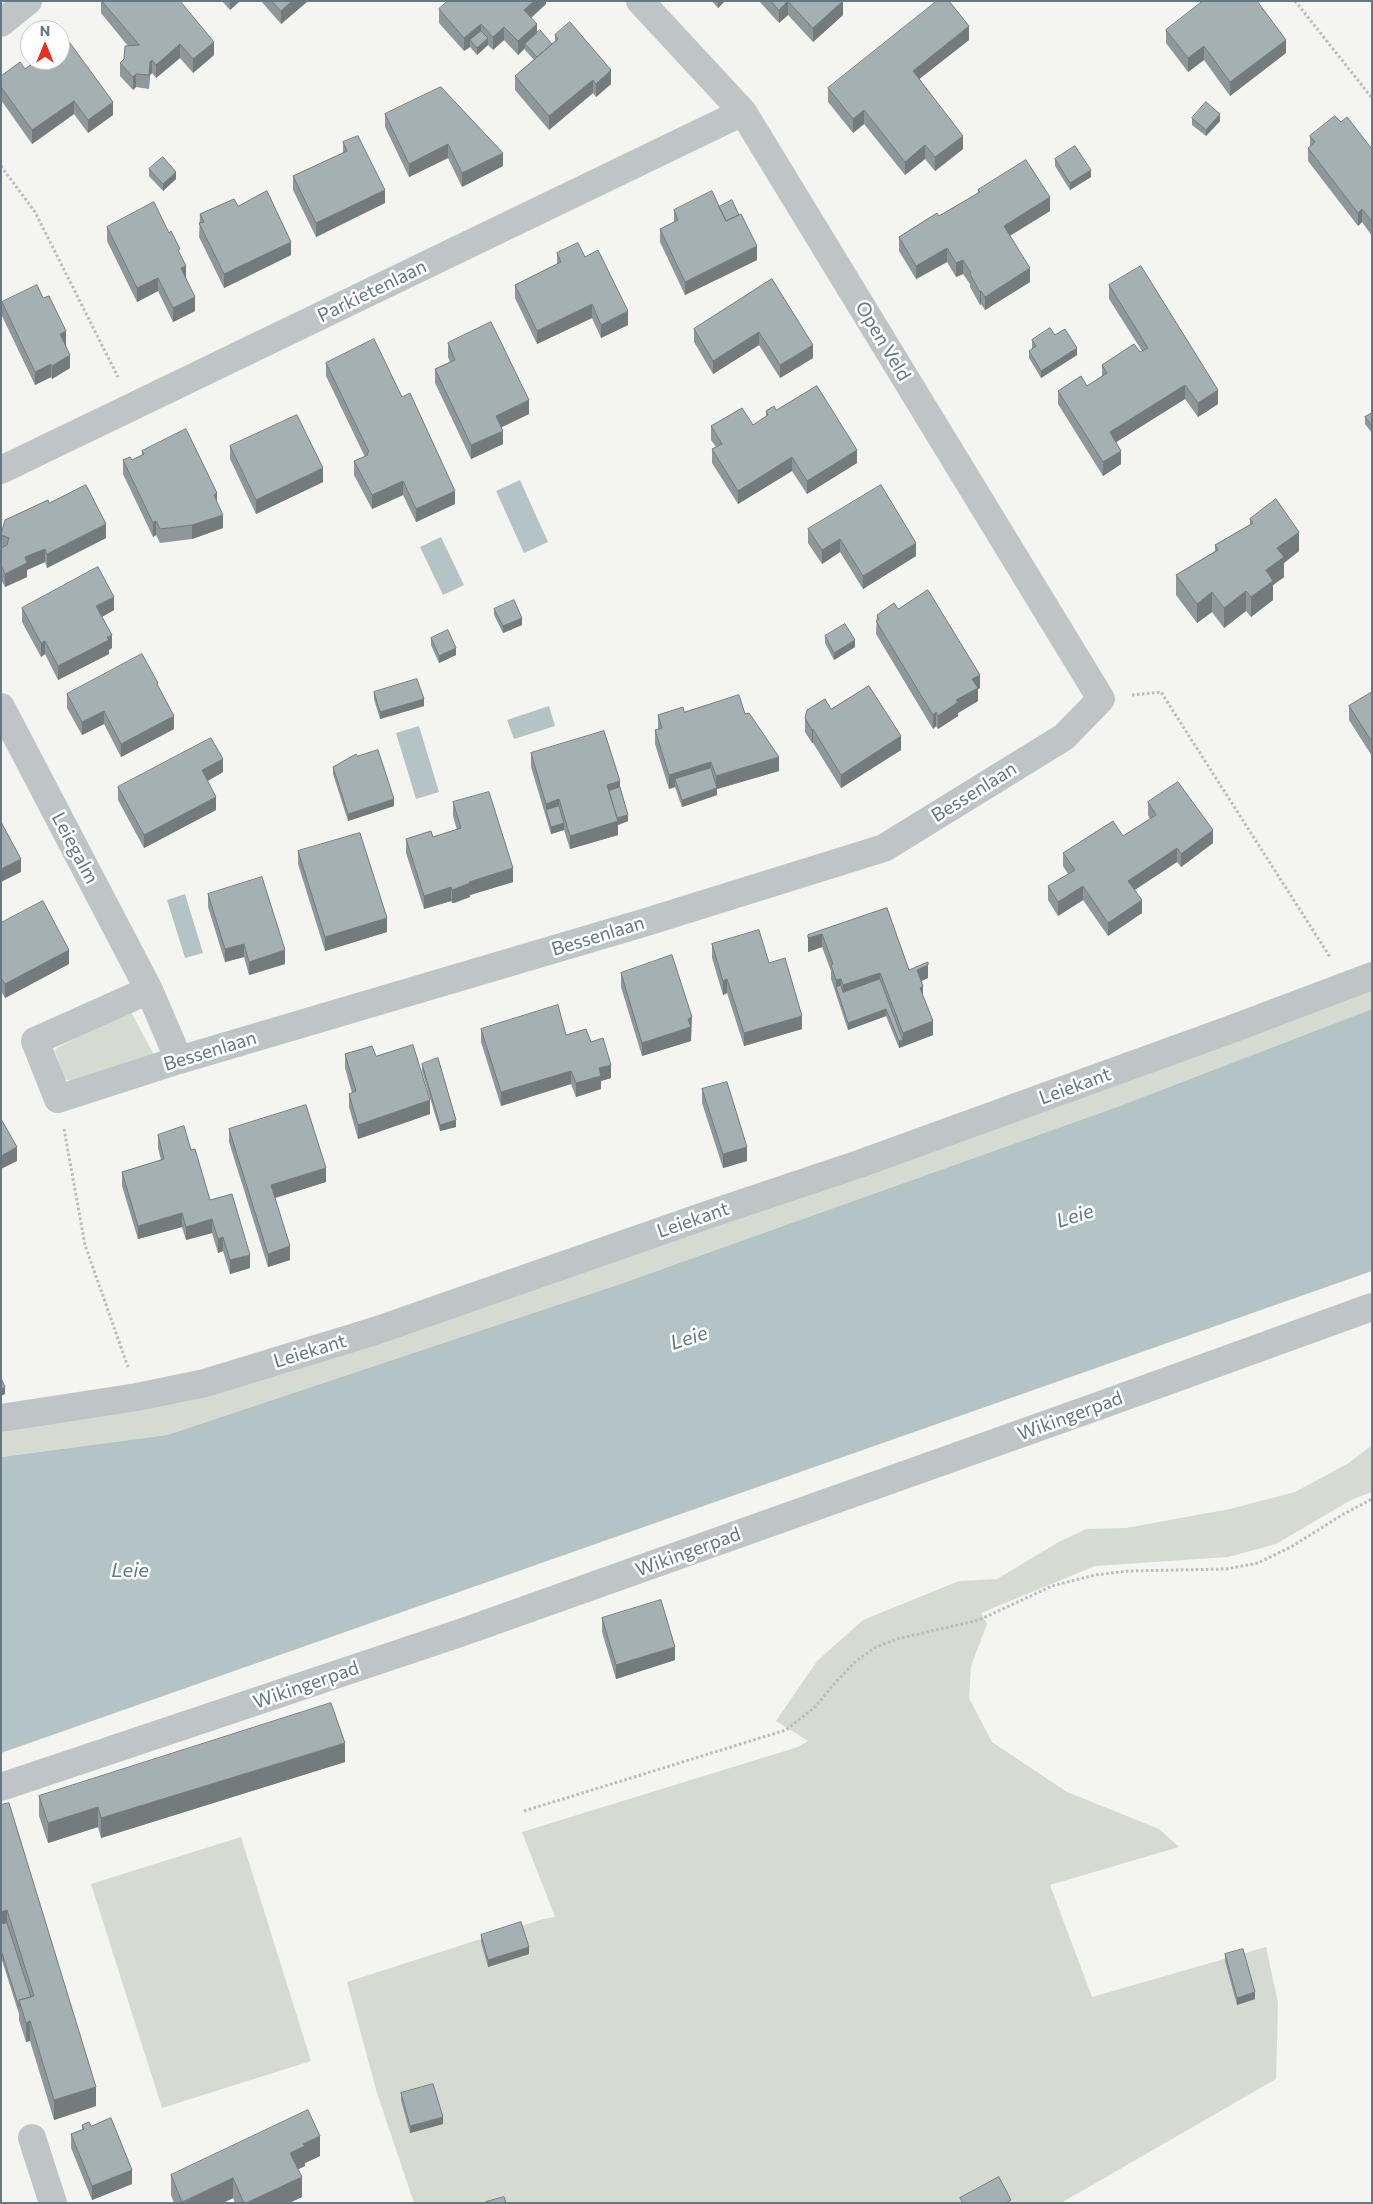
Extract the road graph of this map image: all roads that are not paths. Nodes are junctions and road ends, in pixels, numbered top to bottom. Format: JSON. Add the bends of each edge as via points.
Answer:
{"nodes":[{"id":1,"x":28,"y":1,"type":"edge"},
{"id":2,"x":640,"y":1,"type":"edge"},
{"id":3,"x":1,"y":24,"type":"edge"},
{"id":4,"x":742,"y":112,"type":"junction"},
{"id":5,"x":1,"y":470,"type":"edge"},
{"id":6,"x":1102,"y":699,"type":"joint"},
{"id":7,"x":1,"y":706,"type":"edge"},
{"id":8,"x":1360,"y":981,"type":"edge"},
{"id":9,"x":149,"y":990,"type":"junction"},
{"id":10,"x":179,"y":1060,"type":"junction"},
{"id":11,"x":1372,"y":1307,"type":"edge"},
{"id":12,"x":1,"y":1418,"type":"edge"},
{"id":13,"x":1,"y":1787,"type":"edge"},
{"id":14,"x":32,"y":2138,"type":"dead end"},
{"id":15,"x":53,"y":2203,"type":"edge"}],
"edges":[{"from":1,"to":3,"type":"street"},
{"from":2,"to":4,"type":"street","name":"Open Veld"},
{"from":4,"to":5,"type":"street","name":"Parkietenlaan"},
{"from":4,"to":6,"type":"street","name":"Open Veld"},
{"from":6,"to":10,"type":"street","name":"Bessenlaan","via":[[1064,737],[884,848]]},
{"from":7,"to":9,"type":"street","name":"Leiegalm"},
{"from":8,"to":12,"type":"street","name":"Leiekant","via":[[859,1164],[375,1331],[205,1383]]},
{"from":9,"to":10,"type":"street","name":"Leiegalm"},
{"from":9,"to":10,"type":"street","name":"Bessenlaan","via":[[35,1041],[58,1099]]},
{"from":11,"to":13,"type":"street","name":"Wikingerpad","via":[[463,1632]]},
{"from":14,"to":15,"type":"street"}]}
